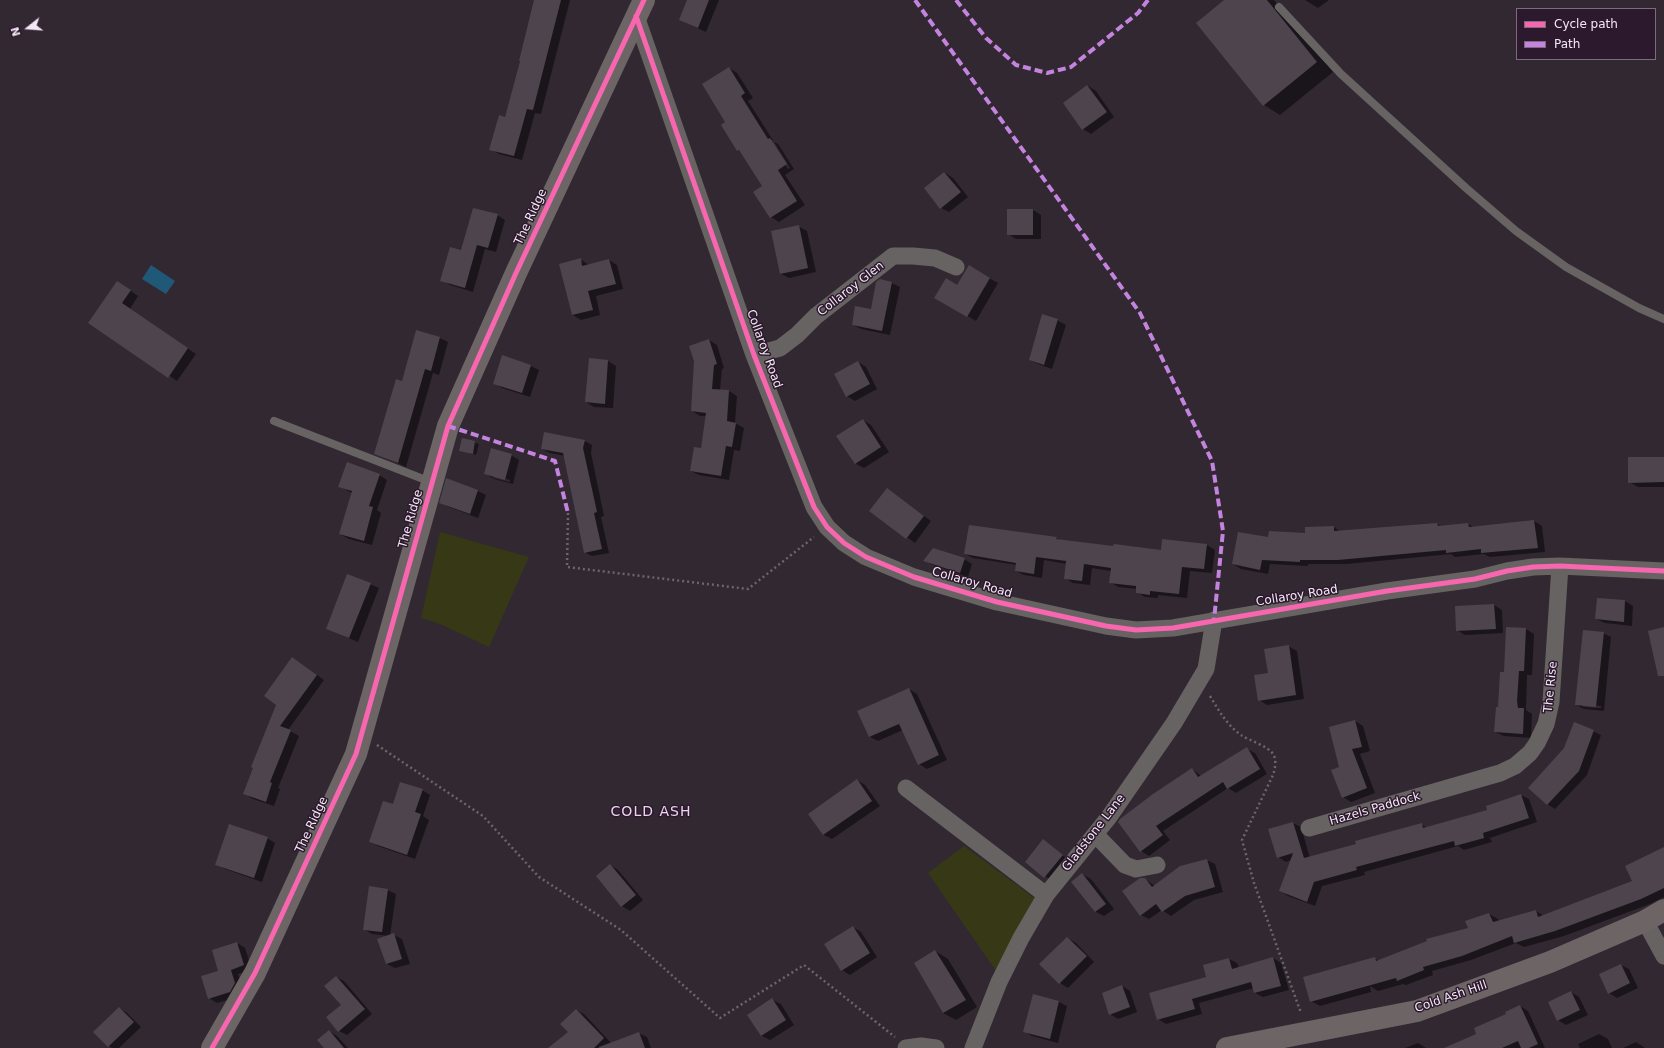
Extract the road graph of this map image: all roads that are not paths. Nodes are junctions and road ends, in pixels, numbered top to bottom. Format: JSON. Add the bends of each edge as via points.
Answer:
{"nodes":[{"id":1,"x":1280,"y":7,"type":"dead end"},
{"id":2,"x":640,"y":8,"type":"edge"},
{"id":3,"x":956,"y":267,"type":"dead end"},
{"id":4,"x":1664,"y":319,"type":"edge"},
{"id":5,"x":754,"y":355,"type":"junction"},
{"id":6,"x":274,"y":421,"type":"dead end"},
{"id":7,"x":432,"y":483,"type":"junction"},
{"id":8,"x":1560,"y":566,"type":"junction"},
{"id":9,"x":1664,"y":571,"type":"edge"},
{"id":10,"x":1214,"y":620,"type":"junction"},
{"id":11,"x":906,"y":788,"type":"dead end"},
{"id":12,"x":1441,"y":790,"type":"joint"},
{"id":13,"x":1309,"y":828,"type":"dead end"},
{"id":14,"x":1095,"y":834,"type":"junction"},
{"id":15,"x":1157,"y":865,"type":"dead end"},
{"id":16,"x":1046,"y":895,"type":"junction"},
{"id":17,"x":1664,"y":910,"type":"edge"},
{"id":18,"x":1645,"y":921,"type":"junction"},
{"id":19,"x":1664,"y":956,"type":"edge"},
{"id":20,"x":1281,"y":1043,"type":"edge"},
{"id":21,"x":907,"y":1047,"type":"edge"},
{"id":22,"x":212,"y":1048,"type":"edge"},
{"id":23,"x":936,"y":1048,"type":"edge"},
{"id":24,"x":973,"y":1048,"type":"edge"},
{"id":25,"x":1227,"y":1048,"type":"edge"}],
"edges":[{"from":1,"to":4,"type":"lane","via":[[1341,74],[1516,231],[1566,267]]},
{"from":2,"to":5,"type":"street","name":"Collaroy Road"},
{"from":2,"to":7,"type":"street","name":"The Ridge","via":[[448,426]]},
{"from":3,"to":5,"type":"street","name":"Collaroy Glen","via":[[935,258],[893,256],[816,316],[780,348]]},
{"from":5,"to":10,"type":"street","name":"Collaroy Road","via":[[814,507],[827,526],[844,543],[866,557],[914,577],[997,602],[1106,626],[1136,630],[1173,628]]},
{"from":6,"to":7,"type":"lane"},
{"from":7,"to":22,"type":"street","name":"The Ridge","via":[[356,754],[255,973]]},
{"from":8,"to":9,"type":"street","name":"Collaroy Road"},
{"from":8,"to":10,"type":"street","name":"Collaroy Road","via":[[1507,571],[1475,579]]},
{"from":8,"to":12,"type":"street","name":"The Rise","via":[[1551,702],[1546,724],[1537,743],[1525,758],[1505,771]]},
{"from":10,"to":14,"type":"street","name":"Gladstone Lane","via":[[1206,669],[1201,678],[1174,723]]},
{"from":11,"to":16,"type":"street"},
{"from":12,"to":13,"type":"street","name":"Hazels Paddock"},
{"from":14,"to":15,"type":"street","via":[[1125,865],[1136,869]]},
{"from":14,"to":16,"type":"street","name":"Gladstone Lane"},
{"from":16,"to":24,"type":"street","name":"Gladstone Lane","via":[[1020,938],[999,982]]},
{"from":17,"to":18,"type":"street","name":"Cold Ash Hill"},
{"from":18,"to":19,"type":"street"},
{"from":18,"to":20,"type":"street","name":"Cold Ash Hill","via":[[1550,962],[1417,1011],[1308,1033]]},
{"from":20,"to":25,"type":"street","name":"Cold Ash Hill"},
{"from":21,"to":23,"type":"street"}]}
